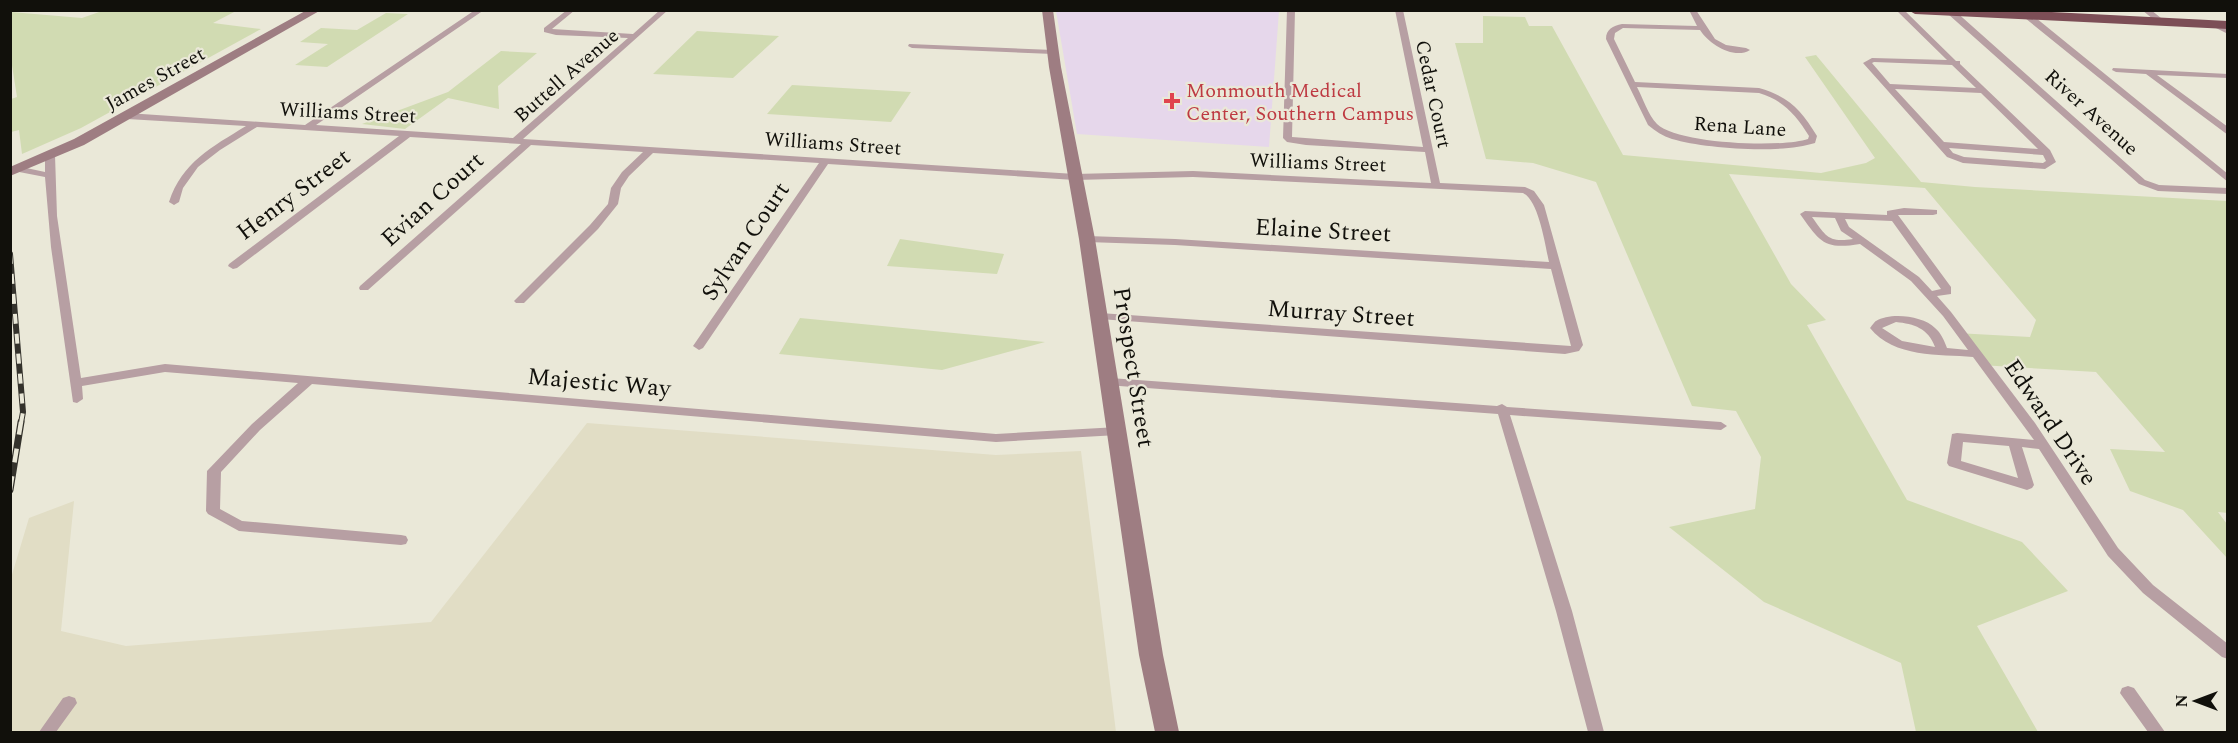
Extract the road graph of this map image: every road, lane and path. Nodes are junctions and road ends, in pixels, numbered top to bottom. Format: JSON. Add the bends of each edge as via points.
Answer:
{"nodes":[{"id":1,"x":316,"y":10,"type":"edge"},
{"id":2,"x":481,"y":10,"type":"edge"},
{"id":3,"x":572,"y":10,"type":"edge"},
{"id":4,"x":665,"y":10,"type":"edge"},
{"id":5,"x":1047,"y":10,"type":"edge"},
{"id":6,"x":1292,"y":10,"type":"edge"},
{"id":7,"x":1400,"y":10,"type":"edge"},
{"id":8,"x":1692,"y":10,"type":"edge"},
{"id":9,"x":1899,"y":10,"type":"edge"},
{"id":10,"x":1915,"y":10,"type":"edge"},
{"id":11,"x":2145,"y":10,"type":"edge"},
{"id":12,"x":1951,"y":12,"type":"junction"},
{"id":13,"x":2020,"y":14,"type":"edge"},
{"id":14,"x":2162,"y":22,"type":"junction"},
{"id":15,"x":2221,"y":25,"type":"edge"},
{"id":16,"x":1702,"y":28,"type":"junction"},
{"id":17,"x":2228,"y":33,"type":"edge"},
{"id":18,"x":635,"y":36,"type":"junction"},
{"id":19,"x":912,"y":46,"type":"dead end"},
{"id":20,"x":1746,"y":50,"type":"dead end"},
{"id":21,"x":1053,"y":52,"type":"junction"},
{"id":22,"x":1957,"y":63,"type":"junction"},
{"id":23,"x":2116,"y":70,"type":"dead end"},
{"id":24,"x":2148,"y":72,"type":"junction"},
{"id":25,"x":2228,"y":76,"type":"edge"},
{"id":26,"x":1632,"y":84,"type":"junction"},
{"id":27,"x":1886,"y":86,"type":"junction"},
{"id":28,"x":1985,"y":91,"type":"junction"},
{"id":29,"x":127,"y":116,"type":"junction"},
{"id":30,"x":254,"y":124,"type":"junction"},
{"id":31,"x":306,"y":128,"type":"junction"},
{"id":32,"x":2228,"y":132,"type":"edge"},
{"id":33,"x":408,"y":134,"type":"junction"},
{"id":34,"x":516,"y":140,"type":"junction"},
{"id":35,"x":529,"y":142,"type":"junction"},
{"id":36,"x":650,"y":150,"type":"junction"},
{"id":37,"x":1430,"y":150,"type":"junction"},
{"id":38,"x":50,"y":155,"type":"junction"},
{"id":39,"x":826,"y":160,"type":"junction"},
{"id":40,"x":14,"y":171,"type":"edge"},
{"id":41,"x":48,"y":175,"type":"junction"},
{"id":42,"x":1076,"y":177,"type":"junction"},
{"id":43,"x":2228,"y":179,"type":"edge"},
{"id":44,"x":1436,"y":185,"type":"junction"},
{"id":45,"x":2228,"y":191,"type":"edge"},
{"id":46,"x":174,"y":202,"type":"dead end"},
{"id":47,"x":1933,"y":212,"type":"dead end"},
{"id":48,"x":1839,"y":216,"type":"junction"},
{"id":49,"x":1894,"y":218,"type":"junction"},
{"id":50,"x":1087,"y":239,"type":"junction"},
{"id":51,"x":1861,"y":242,"type":"junction"},
{"id":52,"x":233,"y":266,"type":"dead end"},
{"id":53,"x":1556,"y":266,"type":"junction"},
{"id":54,"x":364,"y":288,"type":"dead end"},
{"id":55,"x":1930,"y":294,"type":"junction"},
{"id":56,"x":520,"y":301,"type":"dead end"},
{"id":57,"x":1100,"y":316,"type":"junction"},
{"id":58,"x":699,"y":346,"type":"dead end"},
{"id":59,"x":1942,"y":351,"type":"junction"},
{"id":60,"x":1977,"y":354,"type":"junction"},
{"id":61,"x":309,"y":380,"type":"junction"},
{"id":62,"x":1110,"y":382,"type":"junction"},
{"id":63,"x":76,"y":383,"type":"junction"},
{"id":64,"x":77,"y":399,"type":"dead end"},
{"id":65,"x":1502,"y":408,"type":"junction"},
{"id":66,"x":1721,"y":426,"type":"dead end"},
{"id":67,"x":1118,"y":431,"type":"junction"},
{"id":68,"x":2014,"y":442,"type":"junction"},
{"id":69,"x":2042,"y":445,"type":"junction"},
{"id":70,"x":401,"y":540,"type":"dead end"},
{"id":71,"x":2228,"y":653,"type":"edge"},
{"id":72,"x":2128,"y":693,"type":"dead end"},
{"id":73,"x":69,"y":703,"type":"dead end"},
{"id":74,"x":47,"y":732,"type":"edge"},
{"id":75,"x":1167,"y":732,"type":"edge"},
{"id":76,"x":1596,"y":732,"type":"edge"},
{"id":77,"x":2157,"y":732,"type":"edge"}],
"edges":[{"from":1,"to":29,"type":"street","name":"James Street"},
{"from":2,"to":31,"type":"street"},
{"from":3,"to":18,"type":"street","via":[[547,30]]},
{"from":4,"to":18,"type":"street","name":"Buttell Avenue"},
{"from":5,"to":21,"type":"street","name":"Prospect Street"},
{"from":6,"to":37,"type":"street","via":[[1287,138]]},
{"from":7,"to":37,"type":"street","name":"Cedar Court"},
{"from":8,"to":16,"type":"street"},
{"from":9,"to":22,"type":"street"},
{"from":10,"to":12,"type":"highway"},
{"from":11,"to":14,"type":"street"},
{"from":12,"to":13,"type":"highway"},
{"from":12,"to":45,"type":"street","name":"River Avenue","via":[[2142,182],[2158,188]]},
{"from":13,"to":14,"type":"highway"},
{"from":13,"to":43,"type":"street","name":"River Avenue"},
{"from":14,"to":15,"type":"highway"},
{"from":15,"to":17,"type":"street"},
{"from":16,"to":20,"type":"street","via":[[1713,44]]},
{"from":16,"to":26,"type":"street","name":"Rena Lane","via":[[1636,26],[1612,30],[1610,39]]},
{"from":18,"to":34,"type":"street","name":"Buttell Avenue"},
{"from":19,"to":21,"type":"street"},
{"from":21,"to":42,"type":"street","name":"Prospect Street"},
{"from":22,"to":27,"type":"street","via":[[1867,63]]},
{"from":22,"to":28,"type":"street"},
{"from":23,"to":24,"type":"street"},
{"from":24,"to":25,"type":"street"},
{"from":24,"to":32,"type":"street"},
{"from":26,"to":26,"type":"street","name":"Rena Lane","via":[[1652,123],[1673,137],[1785,147],[1812,141],[1813,136],[1793,106],[1773,94]]},
{"from":27,"to":28,"type":"street"},
{"from":27,"to":28,"type":"street","via":[[1941,145],[2047,152]]},
{"from":29,"to":30,"type":"street","name":"Williams Street"},
{"from":29,"to":38,"type":"street","name":"James Street"},
{"from":30,"to":31,"type":"street","name":"Williams Street"},
{"from":30,"to":46,"type":"street","via":[[192,168],[177,188]]},
{"from":31,"to":33,"type":"street","name":"Williams Street"},
{"from":33,"to":34,"type":"street","name":"Williams Street"},
{"from":33,"to":52,"type":"street","name":"Henry Street"},
{"from":34,"to":35,"type":"street","name":"Williams Street"},
{"from":35,"to":36,"type":"street","name":"Williams Street"},
{"from":35,"to":54,"type":"street","name":"Evian Court"},
{"from":36,"to":39,"type":"street","name":"Williams Street"},
{"from":36,"to":56,"type":"street","via":[[625,174],[616,188],[613,204],[594,227]]},
{"from":37,"to":44,"type":"street","name":"Cedar Court"},
{"from":38,"to":40,"type":"street","name":"James Street"},
{"from":38,"to":41,"type":"street"},
{"from":39,"to":42,"type":"street","name":"Williams Street"},
{"from":39,"to":58,"type":"street","name":"Sylvan Court"},
{"from":40,"to":41,"type":"street"},
{"from":41,"to":63,"type":"street"},
{"from":42,"to":44,"type":"street","name":"Williams Street","via":[[1192,174]]},
{"from":42,"to":50,"type":"street","name":"Prospect Street"},
{"from":44,"to":53,"type":"street","name":"Williams Street","via":[[1521,189],[1531,193]]},
{"from":47,"to":49,"type":"street","via":[[1893,211]]},
{"from":48,"to":49,"type":"street"},
{"from":48,"to":51,"type":"street","name":"Edward Drive","via":[[1845,229]]},
{"from":48,"to":51,"type":"street","via":[[1805,214],[1828,243],[1836,246]]},
{"from":49,"to":55,"type":"street","via":[[1946,287],[1947,292]]},
{"from":50,"to":53,"type":"street","name":"Elaine Street"},
{"from":50,"to":57,"type":"street","name":"Prospect Street"},
{"from":51,"to":55,"type":"street","name":"Edward Drive"},
{"from":53,"to":57,"type":"street","name":"Murray Street","via":[[1575,349]]},
{"from":55,"to":60,"type":"street","name":"Edward Drive"},
{"from":57,"to":62,"type":"street","name":"Prospect Street"},
{"from":59,"to":59,"type":"street","via":[[1910,348],[1884,338],[1876,328],[1886,320],[1908,319],[1937,335]]},
{"from":59,"to":60,"type":"street"},
{"from":60,"to":69,"type":"street","name":"Edward Drive"},
{"from":61,"to":63,"type":"street","name":"Majestic Way","via":[[165,368]]},
{"from":61,"to":67,"type":"street","name":"Majestic Way","via":[[996,438]]},
{"from":61,"to":70,"type":"street","via":[[214,471],[213,511],[239,526]]},
{"from":62,"to":65,"type":"street"},
{"from":62,"to":67,"type":"street","name":"Prospect Street"},
{"from":63,"to":64,"type":"street"},
{"from":65,"to":66,"type":"street"},
{"from":65,"to":76,"type":"street"},
{"from":67,"to":75,"type":"street","name":"Prospect Street","via":[[1151,655]]},
{"from":68,"to":68,"type":"street","via":[[1957,437],[1954,463],[2027,485]]},
{"from":68,"to":69,"type":"street"},
{"from":69,"to":71,"type":"street","name":"Edward Drive","via":[[2113,552],[2155,595]]},
{"from":72,"to":77,"type":"street"},
{"from":73,"to":74,"type":"street"}]}
